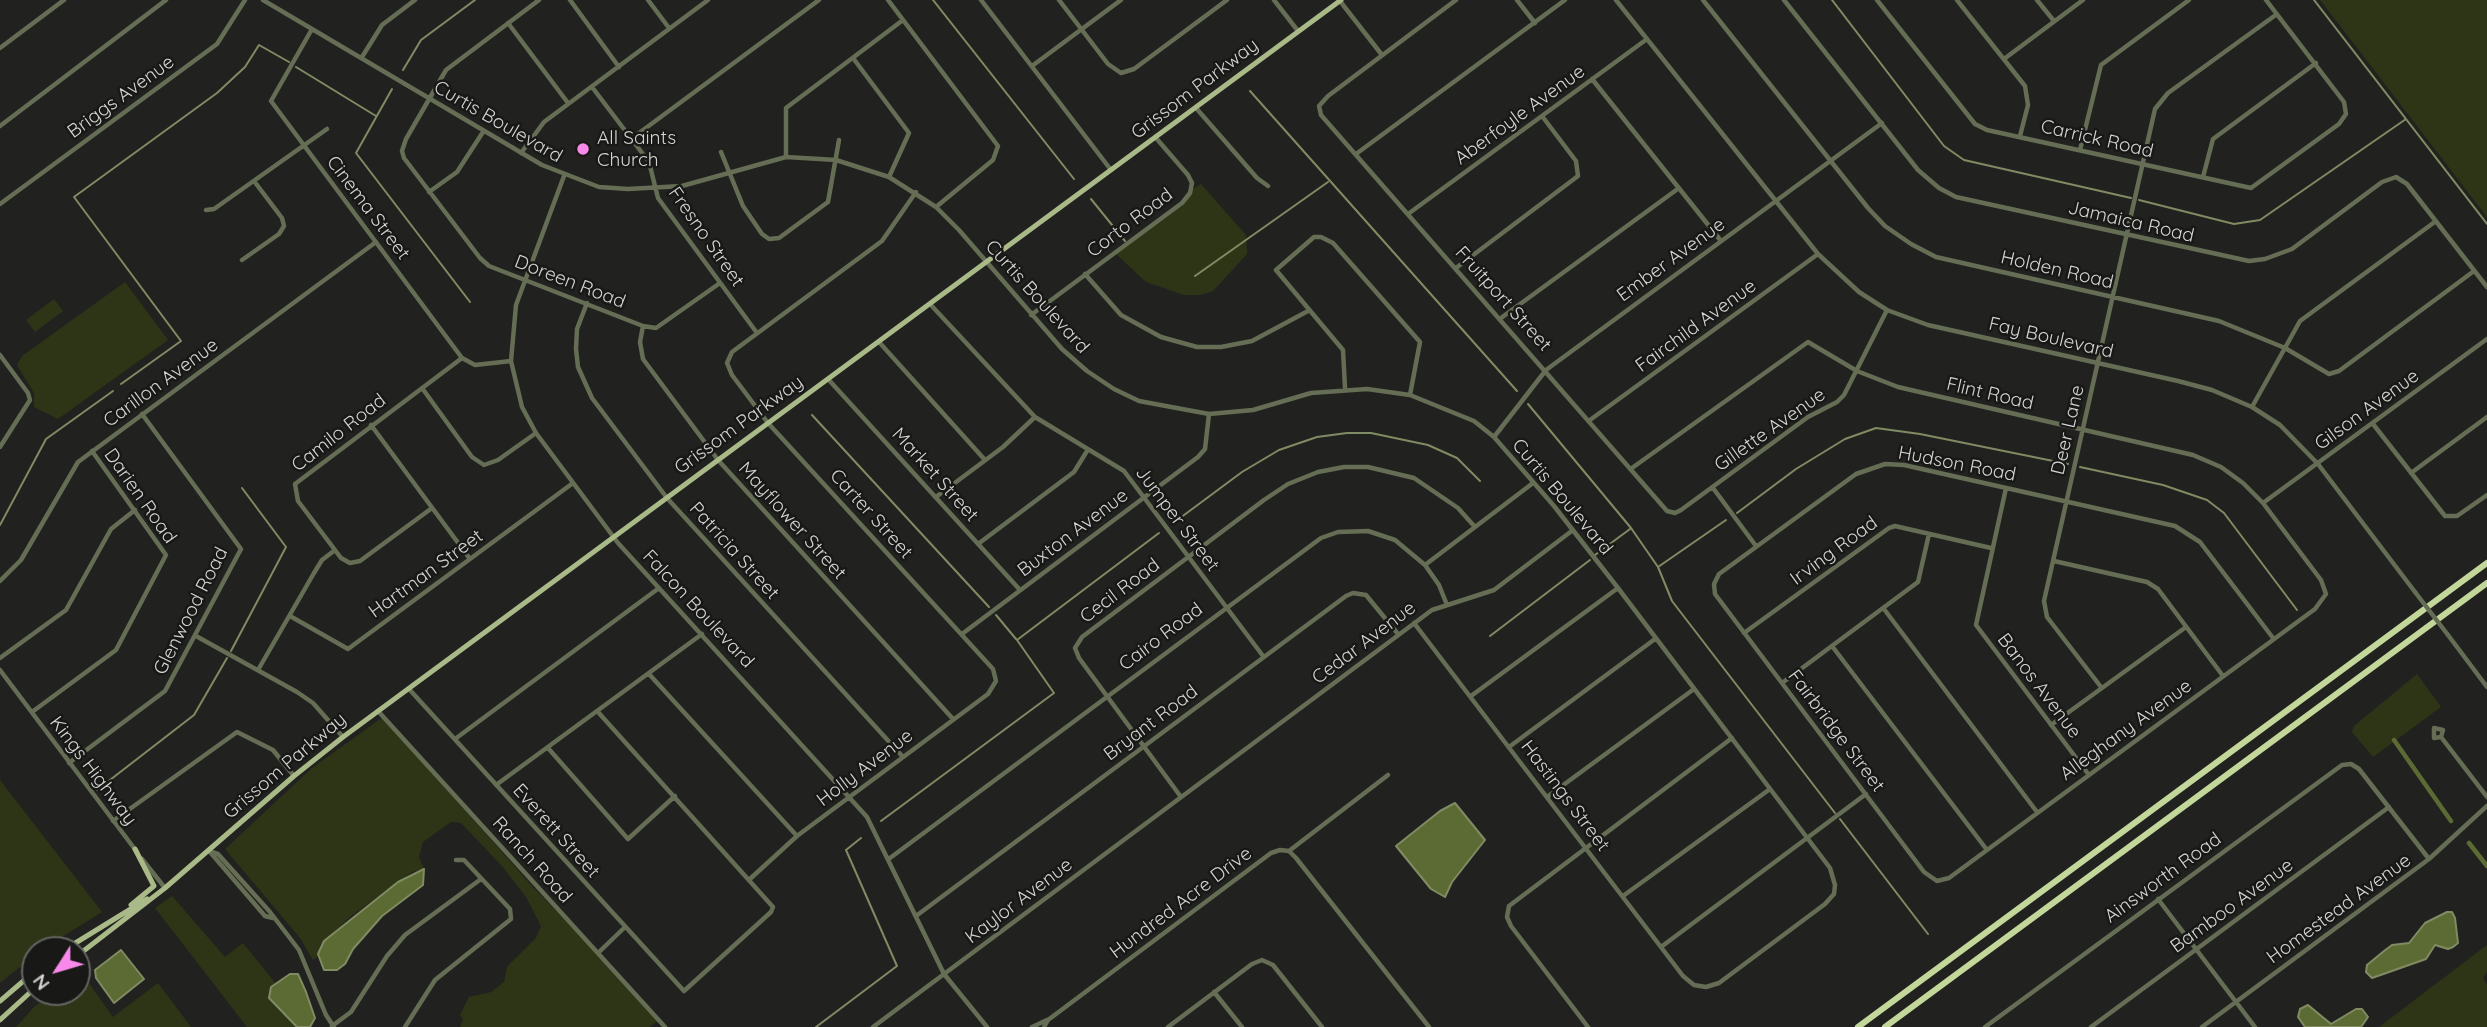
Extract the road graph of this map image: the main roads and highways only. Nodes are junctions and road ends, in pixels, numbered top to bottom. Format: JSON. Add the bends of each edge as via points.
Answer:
{"nodes":[{"id":1,"x":1340,"y":0,"type":"edge"},
{"id":2,"x":2487,"y":563,"type":"edge"},
{"id":3,"x":2487,"y":583,"type":"edge"},
{"id":4,"x":135,"y":849,"type":"road end"},
{"id":5,"x":165,"y":888,"type":"junction"},
{"id":6,"x":121,"y":914,"type":"junction"},
{"id":7,"x":86,"y":936,"type":"edge"},
{"id":8,"x":91,"y":945,"type":"edge"},
{"id":9,"x":21,"y":983,"type":"edge"},
{"id":10,"x":0,"y":1001,"type":"edge"},
{"id":11,"x":21,"y":1001,"type":"edge"},
{"id":12,"x":0,"y":1020,"type":"edge"},
{"id":13,"x":1858,"y":1027,"type":"edge"},
{"id":14,"x":1885,"y":1027,"type":"edge"}],
"edges":[{"from":1,"to":5,"type":"main road","name":"Grissom Parkway","via":[[343,737]]},
{"from":2,"to":13,"type":"highway"},
{"from":3,"to":14,"type":"highway"},
{"from":4,"to":6,"type":"main road","via":[[154,886]]},
{"from":5,"to":6,"type":"main road","name":"Grissom Parkway"},
{"from":5,"to":8,"type":"main road","name":"Grissom Parkway"},
{"from":6,"to":7,"type":"main road","name":"Grissom Parkway"},
{"from":9,"to":10,"type":"main road"},
{"from":11,"to":12,"type":"main road"}]}
